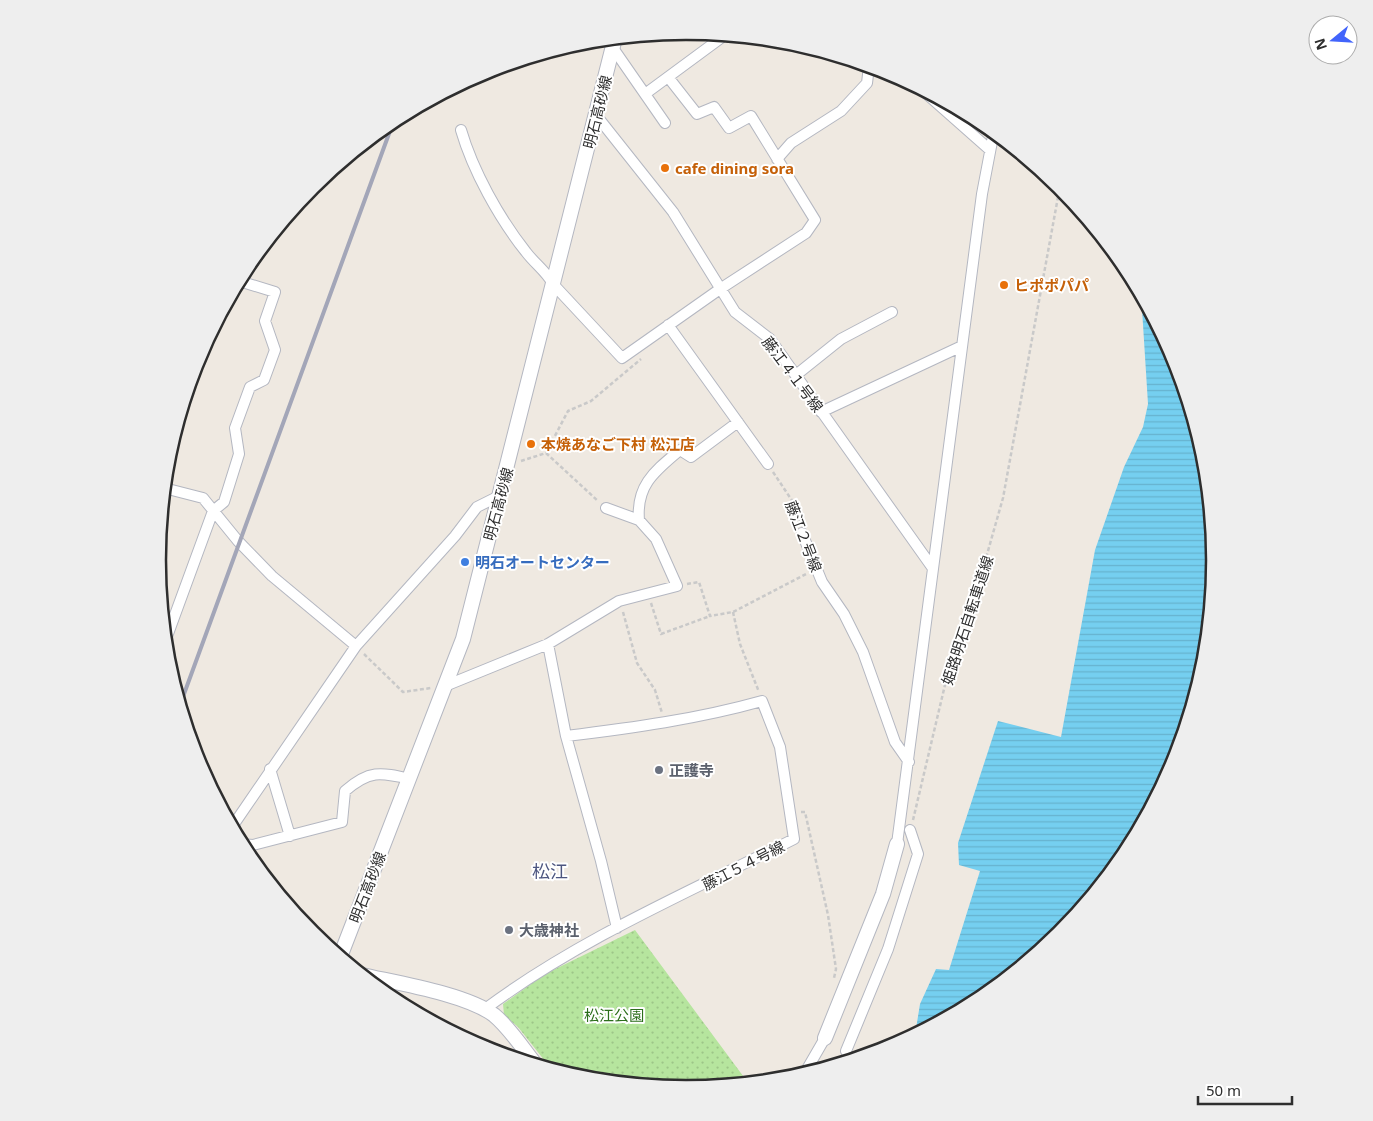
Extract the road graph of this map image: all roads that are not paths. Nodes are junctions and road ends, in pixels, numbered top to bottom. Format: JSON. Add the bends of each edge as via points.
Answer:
{"nodes":[{"id":1,"x":717,"y":41,"type":"edge"},
{"id":2,"x":614,"y":45,"type":"edge"},
{"id":3,"x":615,"y":45,"type":"edge"},
{"id":4,"x":868,"y":73,"type":"edge"},
{"id":5,"x":668,"y":77,"type":"junction"},
{"id":6,"x":644,"y":94,"type":"junction"},
{"id":7,"x":941,"y":107,"type":"edge"},
{"id":8,"x":596,"y":115,"type":"junction"},
{"id":9,"x":665,"y":123,"type":"dead end"},
{"id":10,"x":460,"y":130,"type":"dead end"},
{"id":11,"x":992,"y":140,"type":"edge"},
{"id":12,"x":990,"y":150,"type":"junction"},
{"id":13,"x":777,"y":160,"type":"junction"},
{"id":14,"x":246,"y":283,"type":"edge"},
{"id":15,"x":553,"y":284,"type":"junction"},
{"id":16,"x":720,"y":289,"type":"junction"},
{"id":17,"x":892,"y":312,"type":"dead end"},
{"id":18,"x":668,"y":325,"type":"junction"},
{"id":19,"x":962,"y":346,"type":"junction"},
{"id":20,"x":796,"y":375,"type":"junction"},
{"id":21,"x":821,"y":412,"type":"junction"},
{"id":22,"x":738,"y":422,"type":"junction"},
{"id":23,"x":768,"y":464,"type":"road end"},
{"id":24,"x":171,"y":490,"type":"edge"},
{"id":25,"x":500,"y":495,"type":"junction"},
{"id":26,"x":606,"y":508,"type":"road end"},
{"id":27,"x":213,"y":511,"type":"junction"},
{"id":28,"x":639,"y":520,"type":"junction"},
{"id":29,"x":802,"y":533,"type":"road end"},
{"id":30,"x":932,"y":566,"type":"junction"},
{"id":31,"x":170,"y":628,"type":"edge"},
{"id":32,"x":548,"y":644,"type":"junction"},
{"id":33,"x":356,"y":646,"type":"junction"},
{"id":34,"x":446,"y":686,"type":"junction"},
{"id":35,"x":566,"y":736,"type":"junction"},
{"id":36,"x":909,"y":762,"type":"junction"},
{"id":37,"x":270,"y":768,"type":"junction"},
{"id":38,"x":410,"y":778,"type":"junction"},
{"id":39,"x":236,"y":821,"type":"edge"},
{"id":40,"x":910,"y":830,"type":"road end"},
{"id":41,"x":290,"y":836,"type":"junction"},
{"id":42,"x":897,"y":844,"type":"joint"},
{"id":43,"x":251,"y":845,"type":"edge"},
{"id":44,"x":617,"y":928,"type":"junction"},
{"id":45,"x":342,"y":951,"type":"edge"},
{"id":46,"x":377,"y":978,"type":"edge"},
{"id":47,"x":485,"y":1009,"type":"junction"},
{"id":48,"x":825,"y":1038,"type":"joint"},
{"id":49,"x":846,"y":1051,"type":"dead end"},
{"id":50,"x":528,"y":1056,"type":"edge"},
{"id":51,"x":809,"y":1066,"type":"edge"}],
"edges":[{"from":1,"to":5,"type":"street"},
{"from":2,"to":8,"type":"main road","name":"明石高砂線"},
{"from":3,"to":6,"type":"street"},
{"from":4,"to":13,"type":"street","via":[[867,83],[841,112],[791,143]]},
{"from":5,"to":6,"type":"street"},
{"from":5,"to":13,"type":"street","via":[[696,114],[714,108],[729,128],[751,116]]},
{"from":6,"to":9,"type":"street"},
{"from":7,"to":12,"type":"street"},
{"from":8,"to":15,"type":"main road","name":"明石高砂線"},
{"from":8,"to":16,"type":"street","name":"藤江４１号線","via":[[673,212]]},
{"from":10,"to":15,"type":"street","via":[[469,158],[509,228],[526,254],[546,272]]},
{"from":11,"to":12,"type":"street"},
{"from":12,"to":19,"type":"street"},
{"from":13,"to":16,"type":"street","via":[[815,220],[806,233]]},
{"from":14,"to":27,"type":"street","via":[[275,292],[266,321],[275,350],[264,380],[250,387],[235,428],[240,454],[224,502]]},
{"from":15,"to":18,"type":"street","via":[[622,358]]},
{"from":15,"to":25,"type":"main road","name":"明石高砂線"},
{"from":16,"to":18,"type":"street"},
{"from":16,"to":20,"type":"street","name":"藤江４１号線","via":[[735,312],[770,339]]},
{"from":17,"to":20,"type":"street","via":[[841,339]]},
{"from":18,"to":22,"type":"street"},
{"from":19,"to":21,"type":"street"},
{"from":19,"to":30,"type":"street"},
{"from":20,"to":21,"type":"street","name":"藤江４１号線"},
{"from":21,"to":30,"type":"street","name":"藤江４１号線"},
{"from":22,"to":23,"type":"street"},
{"from":22,"to":28,"type":"street","via":[[691,457],[680,450],[651,475],[637,502]]},
{"from":24,"to":27,"type":"street","via":[[203,498]]},
{"from":25,"to":33,"type":"street","via":[[477,507],[456,536]]},
{"from":25,"to":34,"type":"main road","name":"明石高砂線","via":[[463,639]]},
{"from":26,"to":28,"type":"street"},
{"from":27,"to":31,"type":"street"},
{"from":27,"to":33,"type":"street","via":[[272,576]]},
{"from":28,"to":32,"type":"street","via":[[656,539],[677,586],[620,600]]},
{"from":29,"to":36,"type":"street","name":"藤江２号線","via":[[822,582],[844,614],[863,652],[895,742]]},
{"from":30,"to":36,"type":"street"},
{"from":32,"to":34,"type":"street"},
{"from":32,"to":35,"type":"street"},
{"from":33,"to":37,"type":"street"},
{"from":34,"to":38,"type":"main road","name":"明石高砂線"},
{"from":35,"to":44,"type":"street"},
{"from":35,"to":44,"type":"street","name":"藤江５４号線","via":[[640,728],[762,701],[780,748],[794,839]]},
{"from":36,"to":42,"type":"street"},
{"from":37,"to":39,"type":"street"},
{"from":37,"to":41,"type":"street"},
{"from":38,"to":41,"type":"street","via":[[379,772],[359,779],[346,790],[342,822]]},
{"from":38,"to":45,"type":"main road","name":"明石高砂線"},
{"from":40,"to":49,"type":"street","via":[[918,854],[888,949]]},
{"from":41,"to":43,"type":"street"},
{"from":42,"to":48,"type":"main road","via":[[883,894]]},
{"from":44,"to":47,"type":"street","via":[[526,979]]},
{"from":46,"to":47,"type":"main road","via":[[438,992]]},
{"from":47,"to":50,"type":"main road","via":[[496,1017]]},
{"from":48,"to":51,"type":"street"}]}
